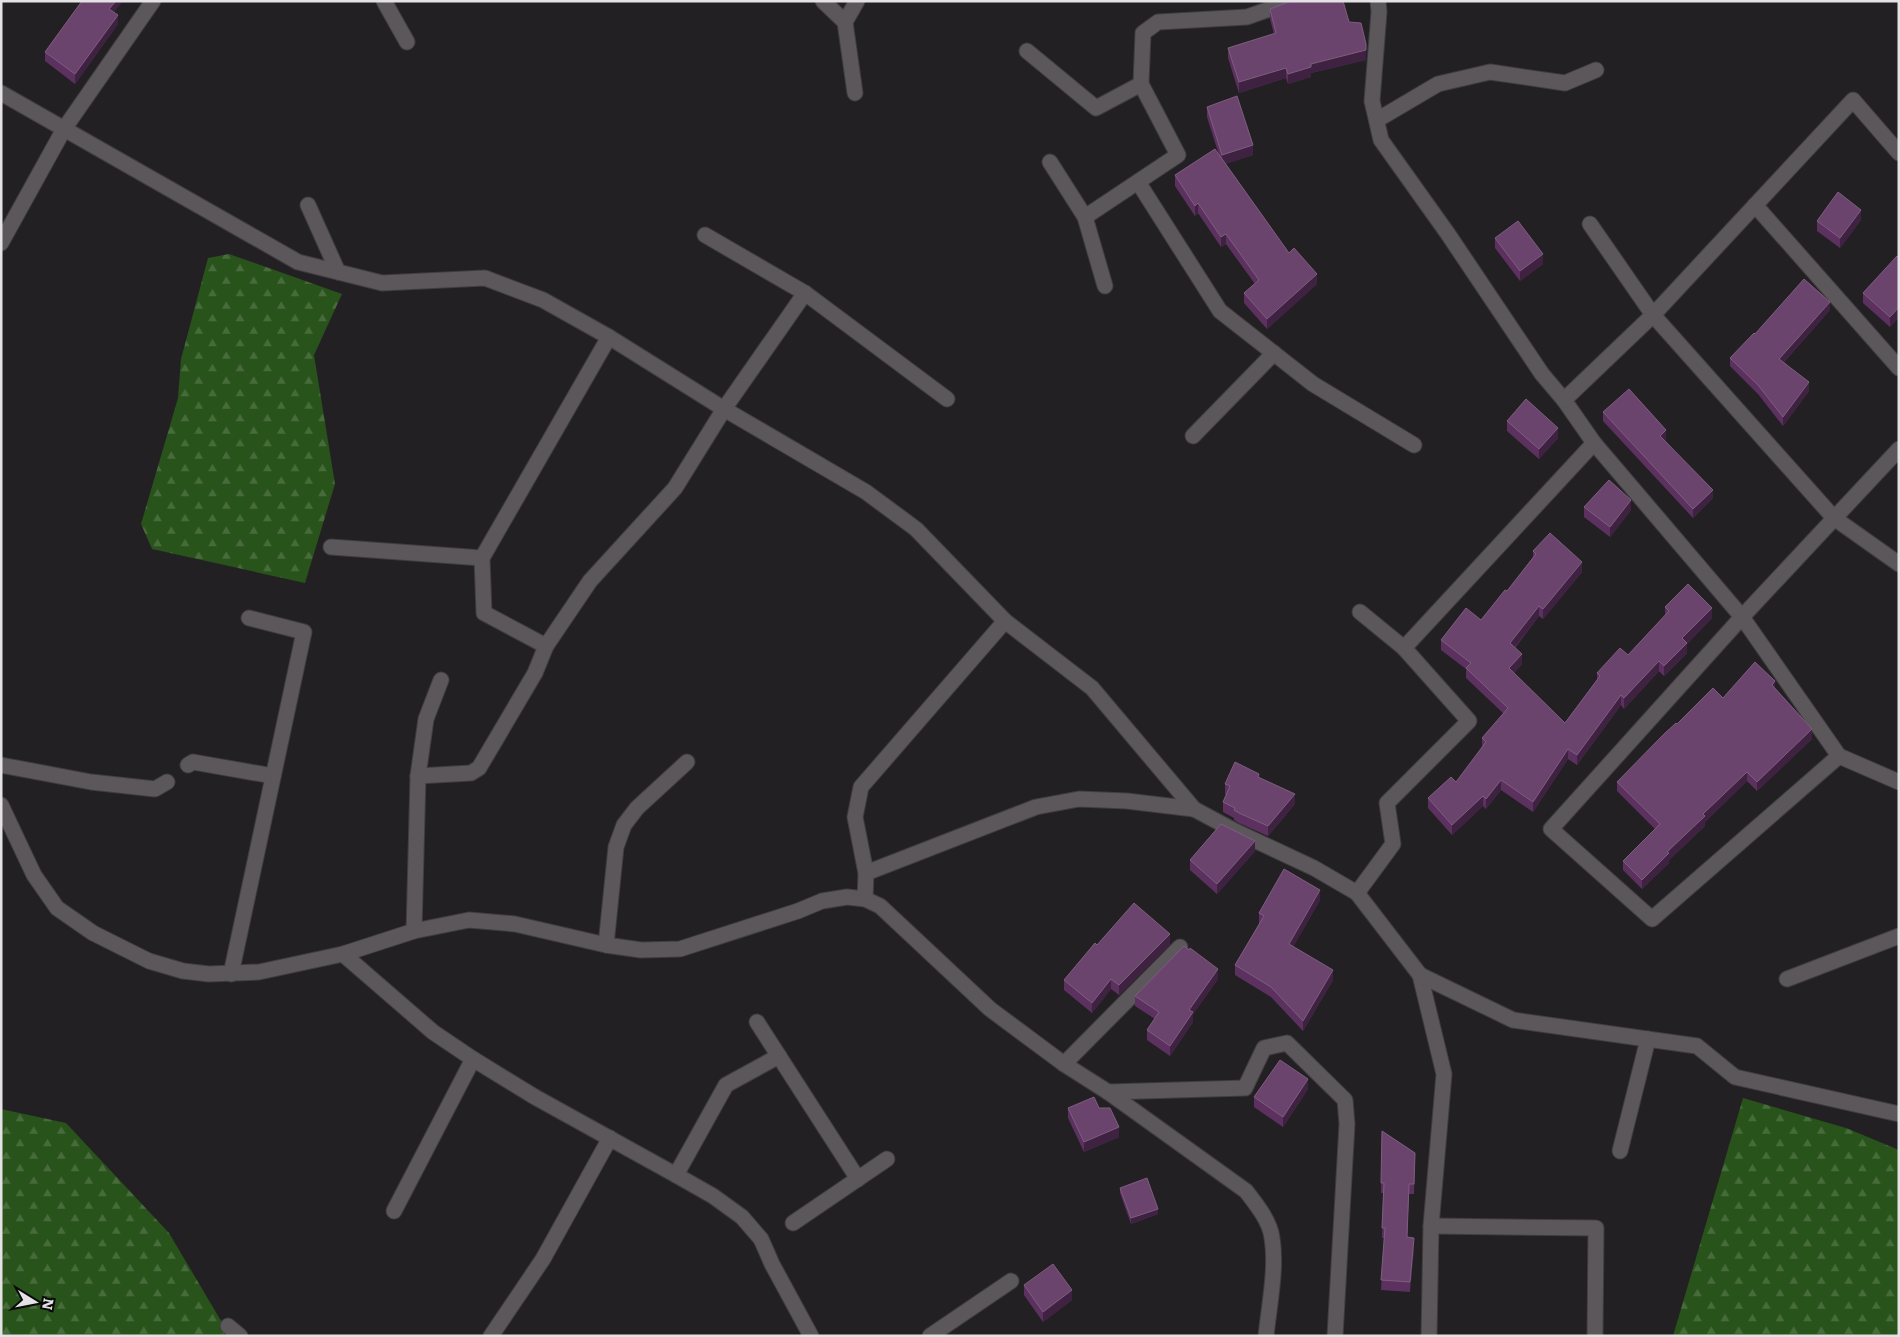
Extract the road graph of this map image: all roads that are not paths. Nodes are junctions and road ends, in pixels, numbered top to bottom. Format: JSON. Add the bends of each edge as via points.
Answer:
{"nodes":[{"id":1,"x":152,"y":1,"type":"edge"},
{"id":2,"x":384,"y":1,"type":"edge"},
{"id":3,"x":823,"y":1,"type":"edge"},
{"id":4,"x":857,"y":1,"type":"edge"},
{"id":5,"x":1292,"y":1,"type":"edge"},
{"id":6,"x":1378,"y":1,"type":"edge"},
{"id":7,"x":845,"y":22,"type":"junction"},
{"id":8,"x":406,"y":42,"type":"dead end"},
{"id":9,"x":1027,"y":51,"type":"dead end"},
{"id":10,"x":1596,"y":70,"type":"dead end"},
{"id":11,"x":1141,"y":84,"type":"junction"},
{"id":12,"x":1,"y":93,"type":"edge"},
{"id":13,"x":855,"y":93,"type":"dead end"},
{"id":14,"x":1376,"y":120,"type":"junction"},
{"id":15,"x":64,"y":129,"type":"junction"},
{"id":16,"x":1899,"y":153,"type":"edge"},
{"id":17,"x":1050,"y":162,"type":"dead end"},
{"id":18,"x":1138,"y":182,"type":"junction"},
{"id":19,"x":308,"y":204,"type":"dead end"},
{"id":20,"x":1754,"y":205,"type":"junction"},
{"id":21,"x":1085,"y":217,"type":"junction"},
{"id":22,"x":1590,"y":224,"type":"dead end"},
{"id":23,"x":705,"y":235,"type":"dead end"},
{"id":24,"x":1,"y":243,"type":"edge"},
{"id":25,"x":338,"y":272,"type":"junction"},
{"id":26,"x":1105,"y":286,"type":"dead end"},
{"id":27,"x":805,"y":293,"type":"junction"},
{"id":28,"x":1653,"y":315,"type":"junction"},
{"id":29,"x":609,"y":337,"type":"junction"},
{"id":30,"x":1274,"y":353,"type":"junction"},
{"id":31,"x":1899,"y":368,"type":"edge"},
{"id":32,"x":947,"y":399,"type":"dead end"},
{"id":33,"x":1564,"y":400,"type":"junction"},
{"id":34,"x":724,"y":409,"type":"junction"},
{"id":35,"x":1193,"y":436,"type":"dead end"},
{"id":36,"x":1594,"y":443,"type":"junction"},
{"id":37,"x":1414,"y":445,"type":"dead end"},
{"id":38,"x":1899,"y":449,"type":"edge"},
{"id":39,"x":1834,"y":518,"type":"junction"},
{"id":40,"x":331,"y":547,"type":"dead end"},
{"id":41,"x":482,"y":558,"type":"junction"},
{"id":42,"x":1899,"y":564,"type":"edge"},
{"id":43,"x":1360,"y":612,"type":"dead end"},
{"id":44,"x":1742,"y":617,"type":"junction"},
{"id":45,"x":249,"y":618,"type":"dead end"},
{"id":46,"x":1005,"y":621,"type":"junction"},
{"id":47,"x":546,"y":646,"type":"junction"},
{"id":48,"x":1404,"y":648,"type":"junction"},
{"id":49,"x":441,"y":680,"type":"dead end"},
{"id":50,"x":1839,"y":756,"type":"junction"},
{"id":51,"x":687,"y":762,"type":"dead end"},
{"id":52,"x":1,"y":765,"type":"edge"},
{"id":53,"x":188,"y":765,"type":"dead end"},
{"id":54,"x":273,"y":776,"type":"junction"},
{"id":55,"x":418,"y":776,"type":"junction"},
{"id":56,"x":167,"y":782,"type":"dead end"},
{"id":57,"x":1899,"y":782,"type":"edge"},
{"id":58,"x":1,"y":805,"type":"edge"},
{"id":59,"x":1194,"y":809,"type":"junction"},
{"id":60,"x":866,"y":873,"type":"junction"},
{"id":61,"x":1357,"y":893,"type":"junction"},
{"id":62,"x":865,"y":899,"type":"junction"},
{"id":63,"x":414,"y":931,"type":"junction"},
{"id":64,"x":1899,"y":936,"type":"edge"},
{"id":65,"x":606,"y":945,"type":"junction"},
{"id":66,"x":1180,"y":947,"type":"edge"},
{"id":67,"x":343,"y":954,"type":"junction"},
{"id":68,"x":231,"y":974,"type":"junction"},
{"id":69,"x":1420,"y":974,"type":"junction"},
{"id":70,"x":1787,"y":980,"type":"dead end"},
{"id":71,"x":758,"y":1022,"type":"dead end"},
{"id":72,"x":1648,"y":1040,"type":"junction"},
{"id":73,"x":779,"y":1056,"type":"junction"},
{"id":74,"x":473,"y":1059,"type":"junction"},
{"id":75,"x":1064,"y":1064,"type":"junction"},
{"id":76,"x":1108,"y":1092,"type":"junction"},
{"id":77,"x":1899,"y":1114,"type":"edge"},
{"id":78,"x":610,"y":1138,"type":"junction"},
{"id":79,"x":1620,"y":1151,"type":"dead end"},
{"id":80,"x":887,"y":1159,"type":"dead end"},
{"id":81,"x":676,"y":1175,"type":"junction"},
{"id":82,"x":858,"y":1179,"type":"junction"},
{"id":83,"x":394,"y":1211,"type":"dead end"},
{"id":84,"x":793,"y":1223,"type":"dead end"},
{"id":85,"x":1431,"y":1226,"type":"junction"},
{"id":86,"x":1011,"y":1281,"type":"dead end"},
{"id":87,"x":228,"y":1326,"type":"dead end"},
{"id":88,"x":240,"y":1336,"type":"edge"},
{"id":89,"x":491,"y":1336,"type":"edge"},
{"id":90,"x":811,"y":1336,"type":"edge"},
{"id":91,"x":930,"y":1336,"type":"edge"},
{"id":92,"x":1266,"y":1336,"type":"edge"},
{"id":93,"x":1336,"y":1336,"type":"edge"},
{"id":94,"x":1429,"y":1336,"type":"edge"},
{"id":95,"x":1595,"y":1336,"type":"edge"}],
"edges":[{"from":1,"to":15,"type":"street"},
{"from":2,"to":8,"type":"street"},
{"from":3,"to":7,"type":"street"},
{"from":4,"to":7,"type":"street"},
{"from":5,"to":11,"type":"street","via":[[1247,16],[1158,22],[1143,33]]},
{"from":6,"to":14,"type":"street","via":[[1372,101]]},
{"from":7,"to":13,"type":"street"},
{"from":9,"to":11,"type":"street","via":[[1096,108]]},
{"from":10,"to":14,"type":"street","via":[[1565,83],[1490,72],[1438,84]]},
{"from":11,"to":18,"type":"street","via":[[1178,155]]},
{"from":12,"to":15,"type":"street"},
{"from":14,"to":33,"type":"street","via":[[1381,140],[1542,374]]},
{"from":15,"to":24,"type":"street"},
{"from":15,"to":25,"type":"street","via":[[298,262]]},
{"from":16,"to":20,"type":"street","via":[[1853,100]]},
{"from":17,"to":21,"type":"street"},
{"from":18,"to":21,"type":"street"},
{"from":18,"to":30,"type":"street","via":[[1220,311]]},
{"from":19,"to":25,"type":"street"},
{"from":20,"to":28,"type":"street"},
{"from":20,"to":31,"type":"street"},
{"from":21,"to":26,"type":"street"},
{"from":22,"to":28,"type":"street"},
{"from":23,"to":27,"type":"street"},
{"from":25,"to":29,"type":"street","via":[[382,284],[485,278],[543,300]]},
{"from":27,"to":32,"type":"street"},
{"from":27,"to":34,"type":"street"},
{"from":28,"to":33,"type":"street"},
{"from":28,"to":39,"type":"street"},
{"from":29,"to":34,"type":"street"},
{"from":29,"to":41,"type":"street"},
{"from":30,"to":35,"type":"street"},
{"from":30,"to":37,"type":"street","via":[[1313,384]]},
{"from":33,"to":36,"type":"street"},
{"from":34,"to":46,"type":"street","via":[[866,492],[916,529]]},
{"from":34,"to":47,"type":"street","via":[[675,488],[590,580]]},
{"from":36,"to":44,"type":"street"},
{"from":36,"to":48,"type":"street"},
{"from":38,"to":39,"type":"street"},
{"from":39,"to":42,"type":"street"},
{"from":39,"to":44,"type":"street"},
{"from":40,"to":41,"type":"street"},
{"from":41,"to":47,"type":"street","via":[[484,612]]},
{"from":43,"to":48,"type":"street"},
{"from":44,"to":50,"type":"street"},
{"from":44,"to":50,"type":"street","via":[[1551,829],[1652,920]]},
{"from":45,"to":54,"type":"street","via":[[304,632]]},
{"from":46,"to":59,"type":"street","via":[[1092,688]]},
{"from":46,"to":60,"type":"street","via":[[861,787],[855,817]]},
{"from":47,"to":55,"type":"street","via":[[536,673],[479,768],[471,773]]},
{"from":48,"to":61,"type":"street","via":[[1469,721],[1387,803],[1393,844]]},
{"from":49,"to":55,"type":"street","via":[[426,719]]},
{"from":50,"to":57,"type":"street"},
{"from":51,"to":65,"type":"street","via":[[637,808],[624,825],[616,847]]},
{"from":52,"to":56,"type":"street","via":[[90,782],[155,789]]},
{"from":53,"to":54,"type":"street","via":[[193,762]]},
{"from":54,"to":68,"type":"street"},
{"from":55,"to":63,"type":"street"},
{"from":58,"to":68,"type":"street","via":[[34,876],[57,908],[92,933],[149,961],[183,971]]},
{"from":59,"to":60,"type":"street","via":[[1127,801],[1079,800],[1036,807]]},
{"from":59,"to":61,"type":"street","via":[[1314,868]]},
{"from":60,"to":62,"type":"street"},
{"from":61,"to":69,"type":"street"},
{"from":62,"to":65,"type":"street","via":[[846,897],[822,901],[680,950],[642,950]]},
{"from":62,"to":75,"type":"street","via":[[880,906],[990,1009]]},
{"from":63,"to":65,"type":"street","via":[[469,920],[515,924]]},
{"from":63,"to":67,"type":"street"},
{"from":64,"to":70,"type":"street"},
{"from":66,"to":75,"type":"street"},
{"from":67,"to":68,"type":"street","via":[[259,972]]},
{"from":67,"to":74,"type":"street","via":[[433,1032]]},
{"from":69,"to":72,"type":"street","via":[[1513,1020]]},
{"from":69,"to":85,"type":"street","via":[[1444,1074]]},
{"from":71,"to":73,"type":"street"},
{"from":72,"to":77,"type":"street","via":[[1697,1046],[1735,1077]]},
{"from":72,"to":79,"type":"street"},
{"from":73,"to":81,"type":"street","via":[[726,1085]]},
{"from":73,"to":82,"type":"street"},
{"from":74,"to":78,"type":"street","via":[[535,1098]]},
{"from":74,"to":83,"type":"street"},
{"from":75,"to":76,"type":"street"},
{"from":76,"to":92,"type":"street","via":[[1246,1191],[1260,1210],[1272,1237],[1273,1266]]},
{"from":76,"to":93,"type":"street","via":[[1245,1088],[1264,1048],[1287,1043],[1346,1100]]},
{"from":78,"to":81,"type":"street"},
{"from":78,"to":89,"type":"street","via":[[543,1259]]},
{"from":80,"to":82,"type":"street"},
{"from":81,"to":90,"type":"street","via":[[742,1217],[761,1239]]},
{"from":82,"to":84,"type":"street"},
{"from":85,"to":94,"type":"street"},
{"from":85,"to":95,"type":"street","via":[[1596,1228]]},
{"from":86,"to":91,"type":"street"},
{"from":87,"to":88,"type":"street"}]}
